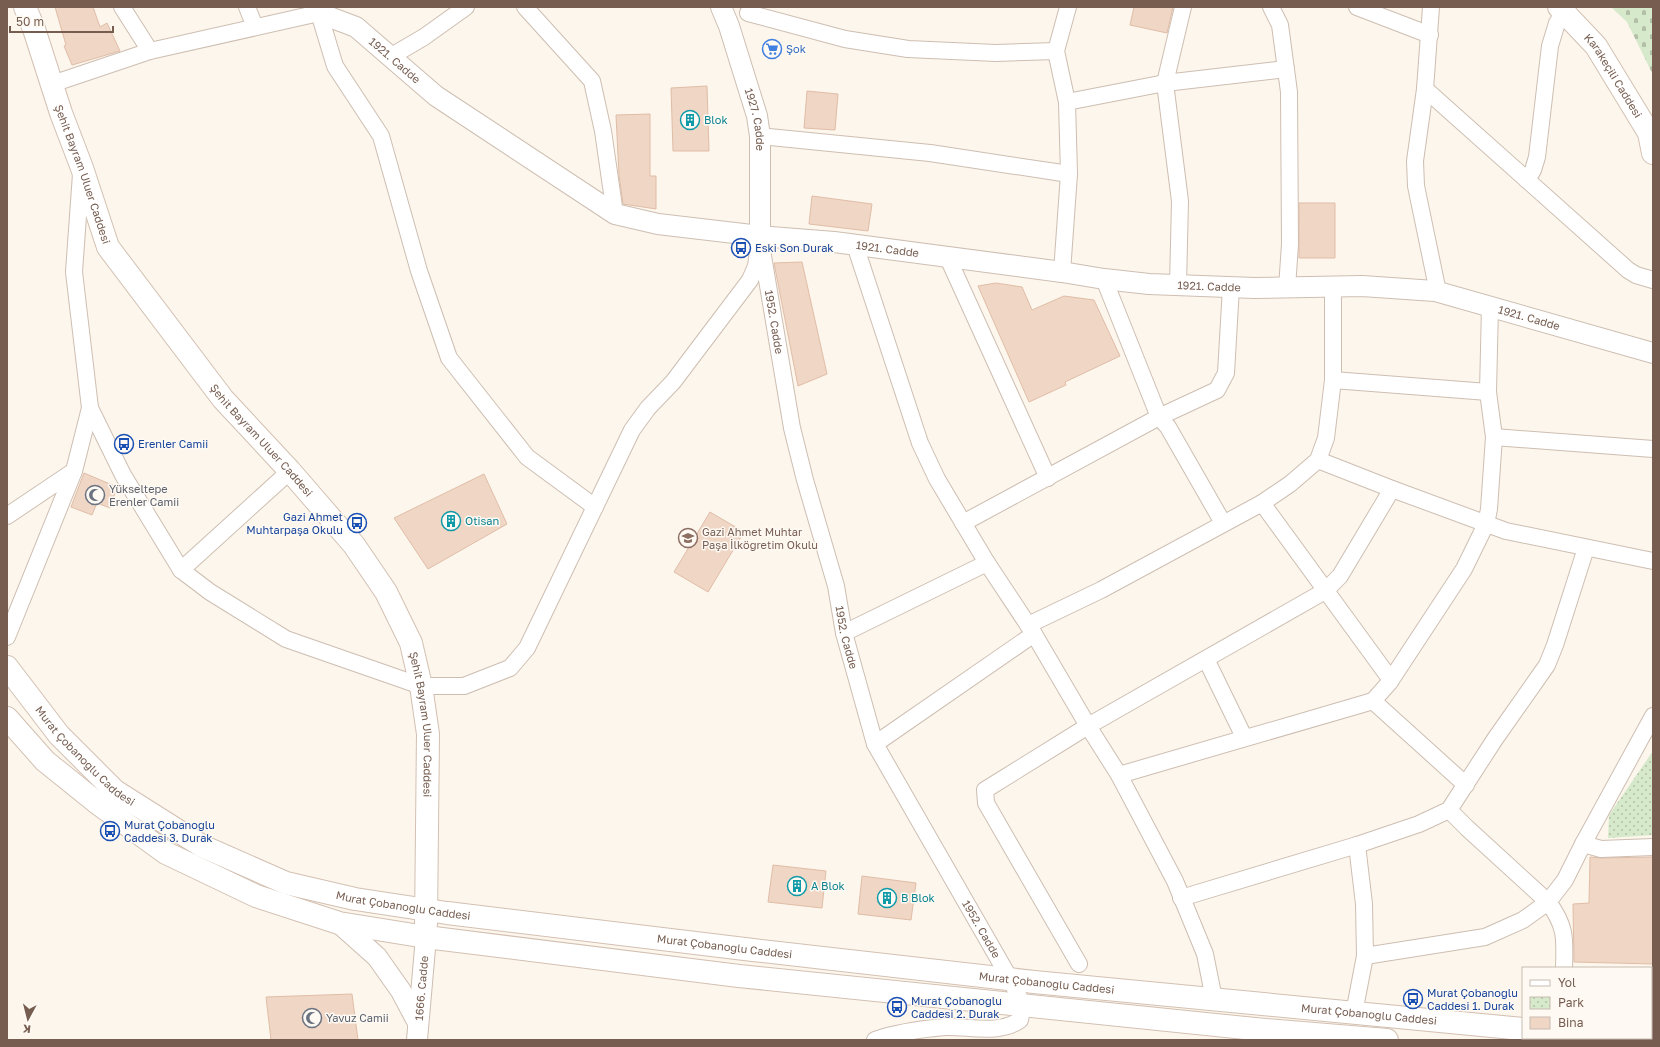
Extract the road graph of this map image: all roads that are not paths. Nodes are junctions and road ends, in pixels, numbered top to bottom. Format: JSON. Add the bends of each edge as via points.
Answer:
{"nodes":[{"id":1,"x":25,"y":7,"type":"edge"},
{"id":2,"x":122,"y":7,"type":"edge"},
{"id":3,"x":247,"y":7,"type":"edge"},
{"id":4,"x":466,"y":7,"type":"edge"},
{"id":5,"x":525,"y":7,"type":"edge"},
{"id":6,"x":722,"y":7,"type":"edge"},
{"id":7,"x":1068,"y":7,"type":"edge"},
{"id":8,"x":1184,"y":7,"type":"edge"},
{"id":9,"x":1271,"y":7,"type":"edge"},
{"id":10,"x":1357,"y":7,"type":"edge"},
{"id":11,"x":1431,"y":7,"type":"edge"},
{"id":12,"x":318,"y":10,"type":"edge"},
{"id":13,"x":752,"y":10,"type":"edge"},
{"id":14,"x":1562,"y":10,"type":"edge"},
{"id":15,"x":729,"y":26,"type":"junction"},
{"id":16,"x":255,"y":27,"type":"junction"},
{"id":17,"x":1430,"y":35,"type":"junction"},
{"id":18,"x":150,"y":51,"type":"junction"},
{"id":19,"x":1056,"y":51,"type":"junction"},
{"id":20,"x":390,"y":57,"type":"junction"},
{"id":21,"x":1286,"y":69,"type":"junction"},
{"id":22,"x":1165,"y":83,"type":"junction"},
{"id":23,"x":52,"y":84,"type":"junction"},
{"id":24,"x":1425,"y":89,"type":"junction"},
{"id":25,"x":1067,"y":102,"type":"junction"},
{"id":26,"x":760,"y":136,"type":"junction"},
{"id":27,"x":1653,"y":153,"type":"edge"},
{"id":28,"x":82,"y":168,"type":"junction"},
{"id":29,"x":1069,"y":174,"type":"junction"},
{"id":30,"x":1527,"y":180,"type":"junction"},
{"id":31,"x":614,"y":214,"type":"junction"},
{"id":32,"x":760,"y":236,"type":"junction"},
{"id":33,"x":855,"y":245,"type":"junction"},
{"id":34,"x":948,"y":258,"type":"junction"},
{"id":35,"x":1062,"y":272,"type":"junction"},
{"id":36,"x":1104,"y":279,"type":"junction"},
{"id":37,"x":1653,"y":280,"type":"edge"},
{"id":38,"x":1178,"y":285,"type":"junction"},
{"id":39,"x":1333,"y":286,"type":"junction"},
{"id":40,"x":1231,"y":287,"type":"junction"},
{"id":41,"x":1287,"y":288,"type":"junction"},
{"id":42,"x":1438,"y":292,"type":"junction"},
{"id":43,"x":1490,"y":306,"type":"junction"},
{"id":44,"x":1653,"y":353,"type":"edge"},
{"id":45,"x":1333,"y":380,"type":"junction"},
{"id":46,"x":1488,"y":392,"type":"junction"},
{"id":47,"x":90,"y":408,"type":"junction"},
{"id":48,"x":1159,"y":417,"type":"junction"},
{"id":49,"x":1494,"y":437,"type":"junction"},
{"id":50,"x":1653,"y":449,"type":"edge"},
{"id":51,"x":1318,"y":460,"type":"junction"},
{"id":52,"x":74,"y":471,"type":"junction"},
{"id":53,"x":290,"y":471,"type":"junction"},
{"id":54,"x":1048,"y":478,"type":"junction"},
{"id":55,"x":1392,"y":489,"type":"junction"},
{"id":56,"x":1262,"y":504,"type":"junction"},
{"id":57,"x":595,"y":507,"type":"junction"},
{"id":58,"x":7,"y":516,"type":"edge"},
{"id":59,"x":1223,"y":523,"type":"junction"},
{"id":60,"x":963,"y":524,"type":"junction"},
{"id":61,"x":1486,"y":524,"type":"junction"},
{"id":62,"x":1586,"y":548,"type":"junction"},
{"id":63,"x":1653,"y":561,"type":"edge"},
{"id":64,"x":987,"y":563,"type":"junction"},
{"id":65,"x":181,"y":570,"type":"junction"},
{"id":66,"x":1325,"y":591,"type":"junction"},
{"id":67,"x":1031,"y":629,"type":"junction"},
{"id":68,"x":844,"y":633,"type":"junction"},
{"id":69,"x":7,"y":637,"type":"edge"},
{"id":70,"x":1206,"y":659,"type":"junction"},
{"id":71,"x":7,"y":668,"type":"edge"},
{"id":72,"x":1391,"y":680,"type":"junction"},
{"id":73,"x":421,"y":686,"type":"junction"},
{"id":74,"x":1373,"y":701,"type":"junction"},
{"id":75,"x":1653,"y":716,"type":"edge"},
{"id":76,"x":7,"y":718,"type":"edge"},
{"id":77,"x":1088,"y":726,"type":"junction"},
{"id":78,"x":1244,"y":737,"type":"junction"},
{"id":79,"x":874,"y":744,"type":"junction"},
{"id":80,"x":1120,"y":775,"type":"junction"},
{"id":81,"x":1466,"y":785,"type":"junction"},
{"id":82,"x":1450,"y":810,"type":"junction"},
{"id":83,"x":1583,"y":844,"type":"junction"},
{"id":84,"x":1357,"y":845,"type":"junction"},
{"id":85,"x":1653,"y":847,"type":"edge"},
{"id":86,"x":1181,"y":898,"type":"junction"},
{"id":87,"x":1548,"y":902,"type":"junction"},
{"id":88,"x":426,"y":909,"type":"junction"},
{"id":89,"x":339,"y":923,"type":"junction"},
{"id":90,"x":426,"y":937,"type":"junction"},
{"id":91,"x":1365,"y":956,"type":"junction"},
{"id":92,"x":1079,"y":964,"type":"dead end"},
{"id":93,"x":1564,"y":967,"type":"edge"},
{"id":94,"x":1010,"y":979,"type":"junction"},
{"id":95,"x":1214,"y":999,"type":"junction"},
{"id":96,"x":1023,"y":1005,"type":"junction"},
{"id":97,"x":1354,"y":1013,"type":"junction"},
{"id":98,"x":1522,"y":1029,"type":"edge"},
{"id":99,"x":417,"y":1031,"type":"edge"},
{"id":100,"x":1634,"y":1039,"type":"edge"},
{"id":101,"x":875,"y":1040,"type":"edge"},
{"id":102,"x":1387,"y":1040,"type":"edge"},
{"id":103,"x":1645,"y":1040,"type":"edge"}],
"edges":[{"from":1,"to":23,"type":"main road","name":"Şehit Bayram Uluer Caddesi"},
{"from":2,"to":18,"type":"street"},
{"from":3,"to":16,"type":"street"},
{"from":4,"to":20,"type":"street"},
{"from":5,"to":31,"type":"street","via":[[592,80],[603,132]]},
{"from":6,"to":15,"type":"street","name":"1927. Cadde"},
{"from":7,"to":19,"type":"street"},
{"from":8,"to":22,"type":"street"},
{"from":9,"to":21,"type":"street","via":[[1280,25]]},
{"from":10,"to":17,"type":"street"},
{"from":11,"to":17,"type":"street"},
{"from":12,"to":16,"type":"street"},
{"from":12,"to":20,"type":"street","name":"1921. Cadde","via":[[356,27]]},
{"from":12,"to":57,"type":"street","via":[[335,66],[381,136],[419,270],[448,358],[527,456]]},
{"from":13,"to":15,"type":"street"},
{"from":13,"to":19,"type":"street","via":[[845,39],[908,49]]},
{"from":14,"to":27,"type":"main road","name":"Karakeçili Caddesi","via":[[1596,46],[1649,133]]},
{"from":14,"to":30,"type":"street","via":[[1550,46],[1536,158]]},
{"from":15,"to":26,"type":"street","name":"1927. Cadde","via":[[757,116]]},
{"from":16,"to":18,"type":"street"},
{"from":17,"to":24,"type":"street"},
{"from":18,"to":23,"type":"street"},
{"from":19,"to":25,"type":"street"},
{"from":20,"to":31,"type":"street","name":"1921. Cadde","via":[[436,96]]},
{"from":21,"to":22,"type":"street"},
{"from":21,"to":41,"type":"street","via":[[1289,92],[1290,244]]},
{"from":22,"to":25,"type":"street"},
{"from":22,"to":38,"type":"street","via":[[1180,201]]},
{"from":23,"to":28,"type":"main road","name":"Şehit Bayram Uluer Caddesi"},
{"from":24,"to":30,"type":"street"},
{"from":24,"to":42,"type":"street","via":[[1416,161],[1416,186]]},
{"from":25,"to":29,"type":"street"},
{"from":26,"to":29,"type":"street","via":[[930,153]]},
{"from":26,"to":32,"type":"street","name":"1927. Cadde"},
{"from":28,"to":47,"type":"street","via":[[74,272]]},
{"from":28,"to":53,"type":"main road","name":"Şehit Bayram Uluer Caddesi","via":[[108,247],[223,399]]},
{"from":29,"to":35,"type":"street"},
{"from":30,"to":37,"type":"street","via":[[1628,270]]},
{"from":31,"to":32,"type":"street","name":"1921. Cadde","via":[[658,224]]},
{"from":32,"to":33,"type":"street","name":"1921. Cadde"},
{"from":32,"to":57,"type":"street","via":[[756,266],[750,280],[673,382],[648,408],[632,430]]},
{"from":32,"to":68,"type":"street","name":"1952. Cadde","via":[[792,428],[836,586]]},
{"from":33,"to":34,"type":"street","name":"1921. Cadde"},
{"from":33,"to":60,"type":"street","via":[[920,443]]},
{"from":34,"to":35,"type":"street","name":"1921. Cadde"},
{"from":34,"to":54,"type":"street"},
{"from":35,"to":36,"type":"street","name":"1921. Cadde"},
{"from":36,"to":38,"type":"street","name":"1921. Cadde"},
{"from":36,"to":48,"type":"street"},
{"from":38,"to":40,"type":"street","name":"1921. Cadde"},
{"from":39,"to":41,"type":"street","name":"1921. Cadde"},
{"from":39,"to":42,"type":"street","name":"1921. Cadde"},
{"from":39,"to":45,"type":"street"},
{"from":40,"to":41,"type":"street","name":"1921. Cadde"},
{"from":40,"to":48,"type":"street","via":[[1226,373],[1217,390]]},
{"from":42,"to":43,"type":"street","name":"1921. Cadde"},
{"from":43,"to":44,"type":"street","name":"1921. Cadde"},
{"from":43,"to":46,"type":"street"},
{"from":45,"to":46,"type":"street"},
{"from":45,"to":51,"type":"street","via":[[1326,438]]},
{"from":46,"to":49,"type":"street"},
{"from":47,"to":52,"type":"street"},
{"from":47,"to":65,"type":"street","via":[[123,475]]},
{"from":48,"to":54,"type":"street"},
{"from":48,"to":59,"type":"street","via":[[1168,427]]},
{"from":49,"to":50,"type":"street"},
{"from":49,"to":61,"type":"street"},
{"from":51,"to":55,"type":"street"},
{"from":51,"to":56,"type":"street"},
{"from":52,"to":58,"type":"street"},
{"from":52,"to":69,"type":"street"},
{"from":53,"to":65,"type":"street"},
{"from":53,"to":73,"type":"main road","name":"Şehit Bayram Uluer Caddesi","via":[[354,545],[386,592],[411,643]]},
{"from":54,"to":60,"type":"street"},
{"from":55,"to":61,"type":"street"},
{"from":55,"to":66,"type":"street","via":[[1340,576]]},
{"from":56,"to":59,"type":"street"},
{"from":56,"to":66,"type":"street"},
{"from":57,"to":73,"type":"street","via":[[527,648],[510,668],[464,686]]},
{"from":59,"to":67,"type":"street"},
{"from":60,"to":64,"type":"street"},
{"from":61,"to":62,"type":"street","via":[[1506,531]]},
{"from":61,"to":72,"type":"street","via":[[1464,569]]},
{"from":62,"to":63,"type":"street"},
{"from":62,"to":81,"type":"street","via":[[1547,665]]},
{"from":64,"to":67,"type":"street"},
{"from":64,"to":68,"type":"street"},
{"from":65,"to":73,"type":"street","via":[[210,592],[286,640]]},
{"from":66,"to":70,"type":"street"},
{"from":66,"to":72,"type":"street"},
{"from":67,"to":77,"type":"street"},
{"from":67,"to":79,"type":"street"},
{"from":68,"to":79,"type":"street","name":"1952. Cadde"},
{"from":70,"to":77,"type":"street"},
{"from":70,"to":78,"type":"street"},
{"from":71,"to":88,"type":"main road","name":"Murat Çobanoğlu Caddesi","via":[[59,735],[115,791],[202,846],[286,883],[355,899]]},
{"from":72,"to":74,"type":"street"},
{"from":73,"to":88,"type":"main road","name":"Şehit Bayram Uluer Caddesi","via":[[428,734]]},
{"from":74,"to":78,"type":"street"},
{"from":74,"to":81,"type":"street"},
{"from":75,"to":83,"type":"street"},
{"from":76,"to":89,"type":"main road","via":[[45,761],[166,853],[256,896]]},
{"from":77,"to":80,"type":"street"},
{"from":77,"to":92,"type":"street","via":[[985,790],[986,803]]},
{"from":78,"to":80,"type":"street"},
{"from":79,"to":94,"type":"street","name":"1952. Cadde"},
{"from":80,"to":86,"type":"street"},
{"from":81,"to":82,"type":"street"},
{"from":82,"to":84,"type":"street","via":[[1419,824]]},
{"from":82,"to":87,"type":"street"},
{"from":83,"to":85,"type":"street","via":[[1601,849]]},
{"from":83,"to":87,"type":"street","via":[[1565,880]]},
{"from":84,"to":86,"type":"street"},
{"from":84,"to":91,"type":"street","via":[[1364,904]]},
{"from":86,"to":95,"type":"street","via":[[1205,954]]},
{"from":87,"to":91,"type":"street","via":[[1523,920],[1485,936]]},
{"from":87,"to":93,"type":"street","via":[[1563,929]]},
{"from":88,"to":90,"type":"main road","name":"Şehit Bayram Uluer Caddesi"},
{"from":88,"to":94,"type":"main road","name":"Murat Çobanoğlu Caddesi"},
{"from":89,"to":90,"type":"main road"},
{"from":89,"to":99,"type":"street","via":[[377,957],[401,991]]},
{"from":90,"to":96,"type":"main road","via":[[739,976]]},
{"from":90,"to":99,"type":"street","name":"1666. Cadde"},
{"from":91,"to":97,"type":"street"},
{"from":94,"to":95,"type":"main road","name":"Murat Çobanoğlu Caddesi"},
{"from":94,"to":96,"type":"street","name":"1952. Cadde"},
{"from":95,"to":97,"type":"main road","name":"Murat Çobanoğlu Caddesi"},
{"from":96,"to":101,"type":"street","via":[[1020,1020],[1003,1028],[925,1029]]},
{"from":96,"to":102,"type":"main road"},
{"from":97,"to":98,"type":"main road","name":"Murat Çobanoğlu Caddesi"},
{"from":100,"to":103,"type":"main road"}]}
